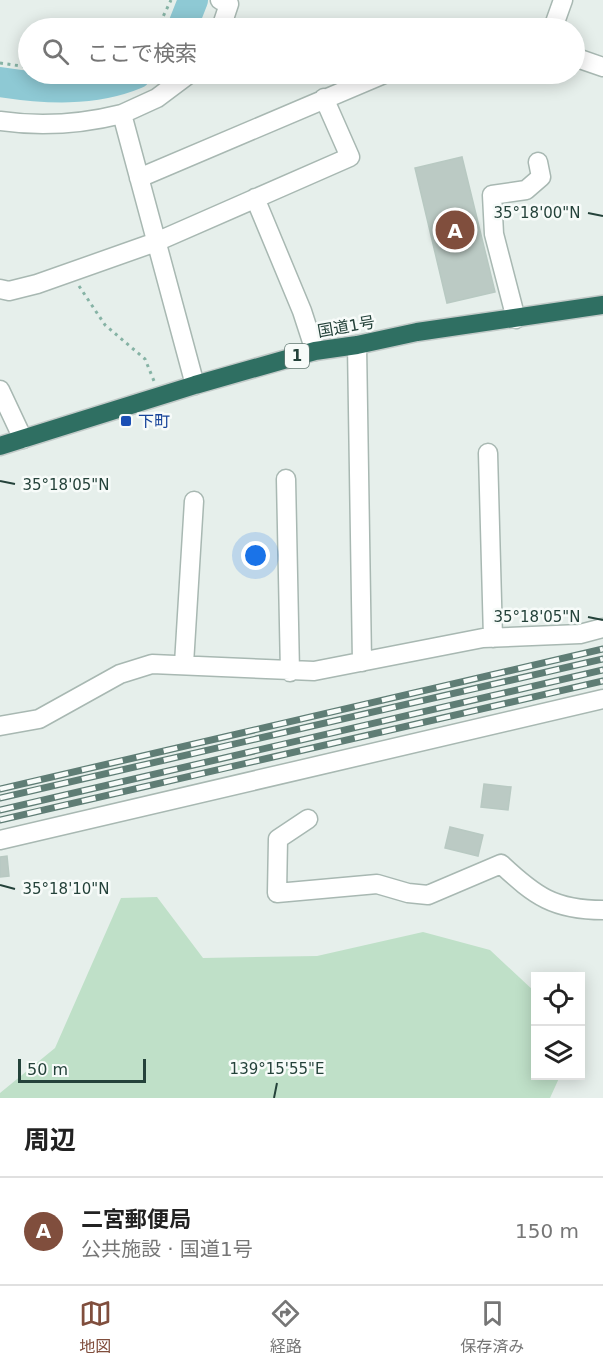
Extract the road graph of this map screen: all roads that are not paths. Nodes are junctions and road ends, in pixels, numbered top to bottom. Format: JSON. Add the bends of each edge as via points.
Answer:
{"nodes":[{"id":1,"x":563,"y":0,"type":"edge"},
{"id":2,"x":229,"y":1,"type":"edge"},
{"id":3,"x":224,"y":18,"type":"edge"},
{"id":4,"x":557,"y":18,"type":"edge"},
{"id":5,"x":585,"y":61,"type":"edge"},
{"id":6,"x":603,"y":67,"type":"edge"},
{"id":7,"x":176,"y":84,"type":"edge"},
{"id":8,"x":359,"y":84,"type":"edge"},
{"id":9,"x":324,"y":98,"type":"junction"},
{"id":10,"x":122,"y":114,"type":"junction"},
{"id":11,"x":0,"y":121,"type":"edge"},
{"id":12,"x":538,"y":162,"type":"dead end"},
{"id":13,"x":139,"y":178,"type":"junction"},
{"id":14,"x":255,"y":198,"type":"junction"},
{"id":15,"x":156,"y":242,"type":"junction"},
{"id":16,"x":0,"y":289,"type":"edge"},
{"id":17,"x":603,"y":305,"type":"edge"},
{"id":18,"x":516,"y":319,"type":"junction"},
{"id":19,"x":357,"y":345,"type":"junction"},
{"id":20,"x":315,"y":351,"type":"junction"},
{"id":21,"x":195,"y":385,"type":"junction"},
{"id":22,"x":0,"y":390,"type":"edge"},
{"id":23,"x":23,"y":439,"type":"junction"},
{"id":24,"x":0,"y":446,"type":"edge"},
{"id":25,"x":488,"y":453,"type":"dead end"},
{"id":26,"x":286,"y":479,"type":"dead end"},
{"id":27,"x":194,"y":501,"type":"dead end"},
{"id":28,"x":603,"y":628,"type":"edge"},
{"id":29,"x":493,"y":638,"type":"junction"},
{"id":30,"x":362,"y":662,"type":"junction"},
{"id":31,"x":184,"y":664,"type":"junction"},
{"id":32,"x":290,"y":672,"type":"junction"},
{"id":33,"x":603,"y":699,"type":"edge"},
{"id":34,"x":0,"y":726,"type":"edge"},
{"id":35,"x":308,"y":819,"type":"dead end"},
{"id":36,"x":0,"y":840,"type":"edge"},
{"id":37,"x":603,"y":910,"type":"edge"}],
"edges":[{"from":1,"to":4,"type":"street"},
{"from":2,"to":3,"type":"street"},
{"from":5,"to":6,"type":"street"},
{"from":7,"to":10,"type":"street","via":[[157,98]]},
{"from":8,"to":9,"type":"street"},
{"from":9,"to":13,"type":"street"},
{"from":9,"to":14,"type":"street","via":[[350,158]]},
{"from":10,"to":11,"type":"street","via":[[71,123]]},
{"from":10,"to":13,"type":"street"},
{"from":12,"to":18,"type":"street","via":[[541,177],[526,190],[492,195],[494,234]]},
{"from":13,"to":15,"type":"street"},
{"from":14,"to":15,"type":"street"},
{"from":14,"to":20,"type":"street"},
{"from":15,"to":16,"type":"street","via":[[37,284],[9,291]]},
{"from":15,"to":21,"type":"street"},
{"from":17,"to":18,"type":"highway","name":"国道1号","number":"1"},
{"from":18,"to":19,"type":"highway","name":"国道1号","number":"1","via":[[417,332]]},
{"from":19,"to":20,"type":"highway","name":"国道1号","number":"1"},
{"from":19,"to":30,"type":"street"},
{"from":20,"to":21,"type":"highway","name":"国道1号","number":"1"},
{"from":21,"to":23,"type":"highway","name":"国道1号","number":"1"},
{"from":22,"to":23,"type":"street"},
{"from":23,"to":24,"type":"highway","name":"国道1号","number":"1"},
{"from":25,"to":29,"type":"street"},
{"from":26,"to":32,"type":"street"},
{"from":27,"to":31,"type":"street"},
{"from":28,"to":29,"type":"street","via":[[580,634]]},
{"from":29,"to":30,"type":"street"},
{"from":30,"to":32,"type":"street"},
{"from":31,"to":32,"type":"street"},
{"from":31,"to":34,"type":"street","via":[[152,664],[120,674],[39,719]]},
{"from":33,"to":36,"type":"street"},
{"from":35,"to":37,"type":"street","via":[[278,840],[277,893],[377,884],[428,895],[501,864],[544,900],[579,910]]}]}
